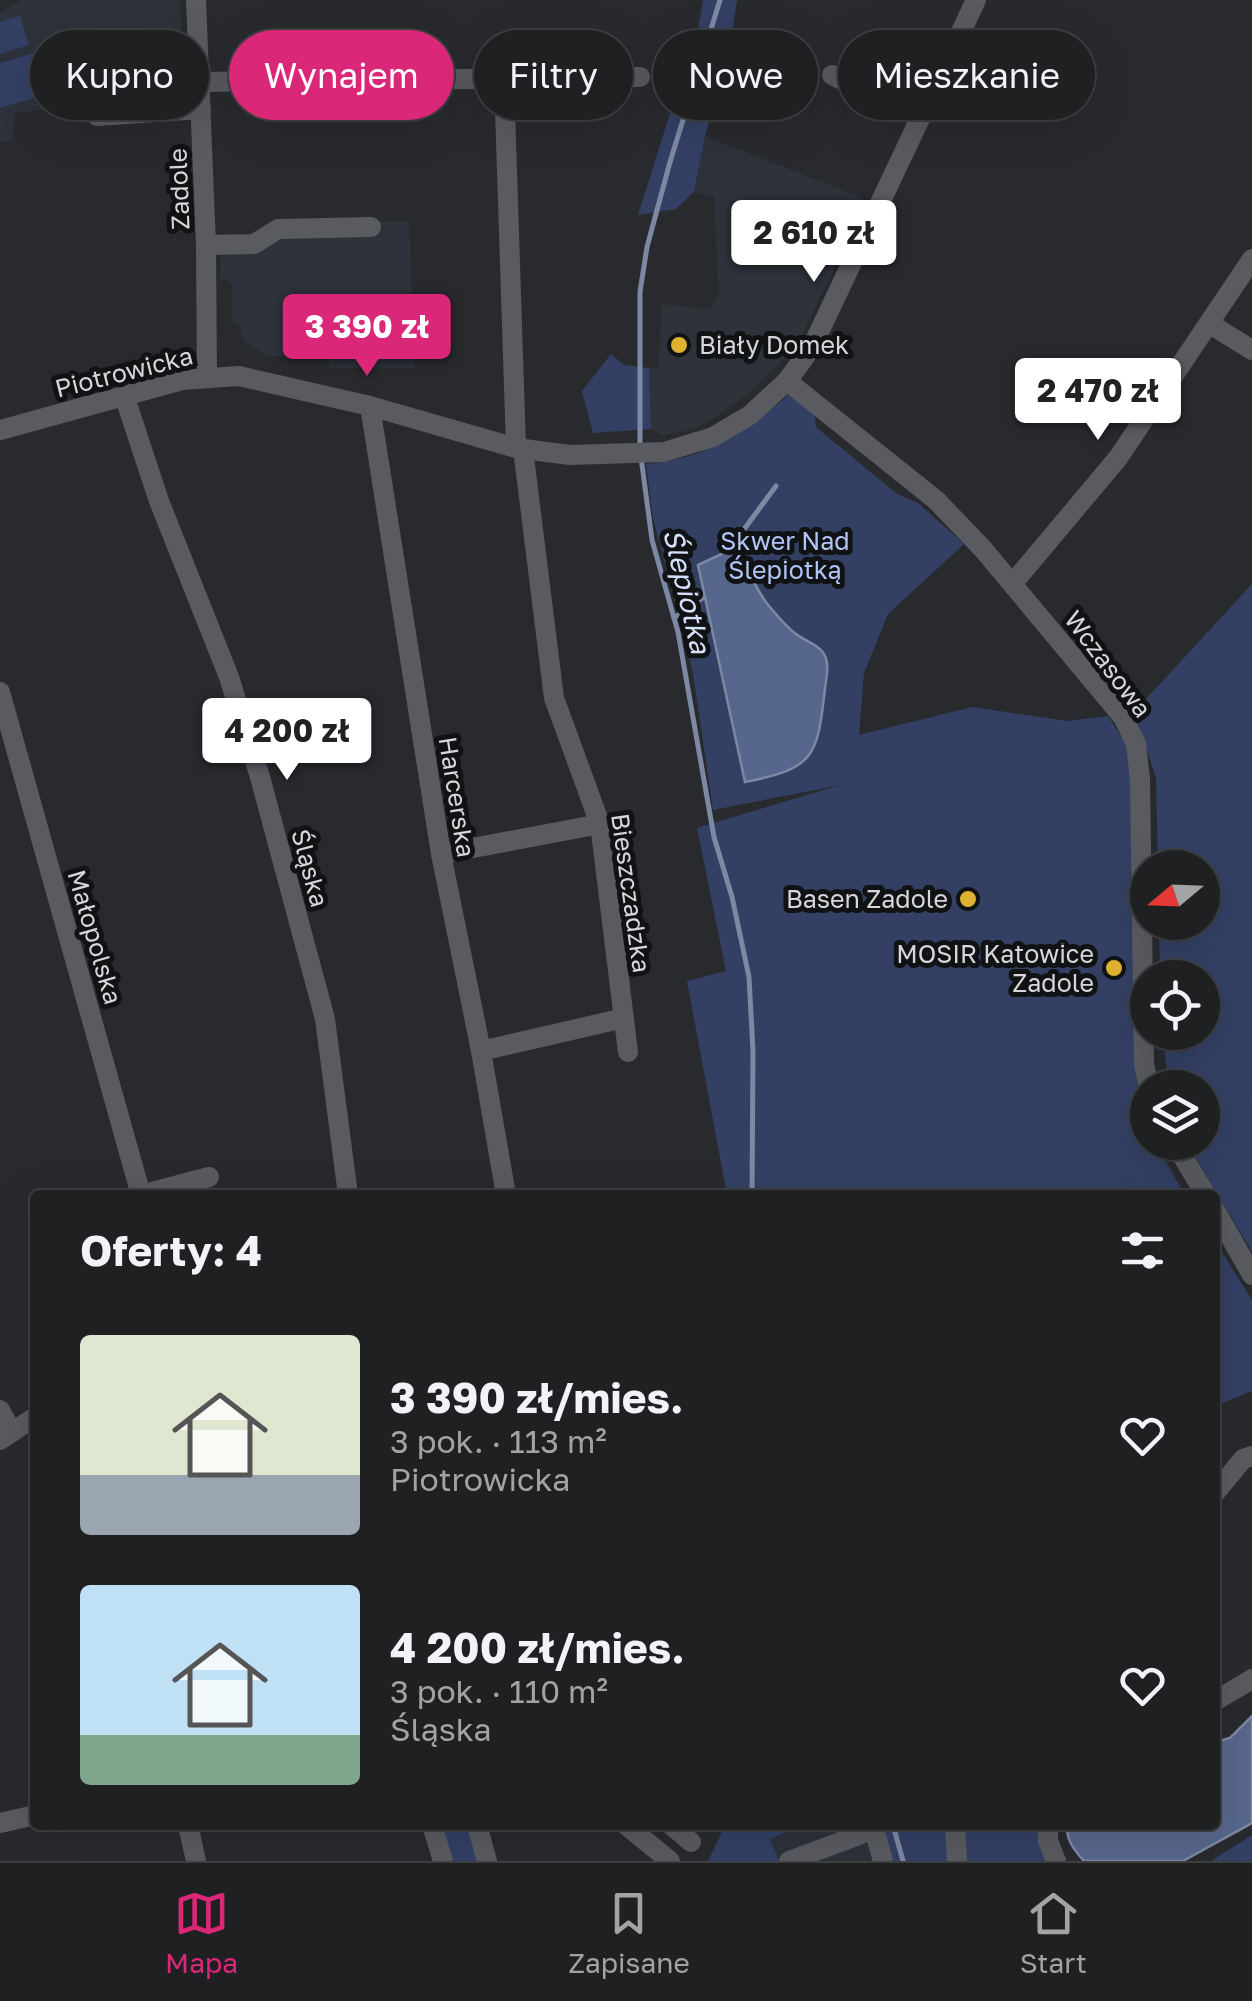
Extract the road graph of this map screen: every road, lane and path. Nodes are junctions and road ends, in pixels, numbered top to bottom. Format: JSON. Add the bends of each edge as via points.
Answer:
{"nodes":[{"id":1,"x":196,"y":0,"type":"edge"},
{"id":2,"x":976,"y":0,"type":"edge"},
{"id":3,"x":197,"y":30,"type":"edge"},
{"id":4,"x":962,"y":30,"type":"edge"},
{"id":5,"x":832,"y":75,"type":"dead end"},
{"id":6,"x":633,"y":76,"type":"edge"},
{"id":7,"x":640,"y":76,"type":"dead end"},
{"id":8,"x":838,"y":78,"type":"edge"},
{"id":9,"x":474,"y":79,"type":"edge"},
{"id":10,"x":209,"y":82,"type":"edge"},
{"id":11,"x":201,"y":120,"type":"edge"},
{"id":12,"x":506,"y":120,"type":"edge"},
{"id":13,"x":919,"y":120,"type":"edge"},
{"id":14,"x":371,"y":227,"type":"dead end"},
{"id":15,"x":206,"y":245,"type":"junction"},
{"id":16,"x":1252,"y":259,"type":"edge"},
{"id":17,"x":1210,"y":324,"type":"junction"},
{"id":18,"x":1252,"y":350,"type":"edge"},
{"id":19,"x":207,"y":376,"type":"junction"},
{"id":20,"x":787,"y":381,"type":"junction"},
{"id":21,"x":124,"y":396,"type":"junction"},
{"id":22,"x":370,"y":406,"type":"junction"},
{"id":23,"x":0,"y":430,"type":"edge"},
{"id":24,"x":519,"y":449,"type":"junction"},
{"id":25,"x":1013,"y":583,"type":"junction"},
{"id":26,"x":0,"y":692,"type":"edge"},
{"id":27,"x":600,"y":824,"type":"junction"},
{"id":28,"x":441,"y":854,"type":"junction"},
{"id":29,"x":624,"y":1018,"type":"junction"},
{"id":30,"x":481,"y":1051,"type":"junction"},
{"id":31,"x":628,"y":1052,"type":"dead end"},
{"id":32,"x":1145,"y":1070,"type":"edge"},
{"id":33,"x":1185,"y":1160,"type":"edge"},
{"id":34,"x":209,"y":1177,"type":"dead end"},
{"id":35,"x":140,"y":1190,"type":"edge"},
{"id":36,"x":160,"y":1190,"type":"edge"},
{"id":37,"x":347,"y":1190,"type":"edge"},
{"id":38,"x":505,"y":1190,"type":"edge"},
{"id":39,"x":1203,"y":1190,"type":"edge"},
{"id":40,"x":1220,"y":1219,"type":"edge"},
{"id":41,"x":1252,"y":1275,"type":"edge"},
{"id":42,"x":0,"y":1410,"type":"edge"},
{"id":43,"x":30,"y":1421,"type":"edge"},
{"id":44,"x":6,"y":1436,"type":"edge"},
{"id":45,"x":1252,"y":1456,"type":"edge"},
{"id":46,"x":1220,"y":1487,"type":"edge"},
{"id":47,"x":1252,"y":1679,"type":"edge"},
{"id":48,"x":1220,"y":1697,"type":"edge"},
{"id":49,"x":30,"y":1816,"type":"edge"},
{"id":50,"x":0,"y":1823,"type":"edge"},
{"id":51,"x":189,"y":1830,"type":"edge"},
{"id":52,"x":434,"y":1830,"type":"edge"},
{"id":53,"x":479,"y":1830,"type":"edge"},
{"id":54,"x":632,"y":1830,"type":"edge"},
{"id":55,"x":677,"y":1830,"type":"edge"},
{"id":56,"x":867,"y":1830,"type":"edge"},
{"id":57,"x":875,"y":1830,"type":"edge"},
{"id":58,"x":955,"y":1830,"type":"edge"},
{"id":59,"x":1048,"y":1830,"type":"edge"},
{"id":60,"x":691,"y":1842,"type":"dead end"},
{"id":61,"x":196,"y":1861,"type":"edge"},
{"id":62,"x":443,"y":1861,"type":"edge"},
{"id":63,"x":488,"y":1861,"type":"edge"},
{"id":64,"x":670,"y":1861,"type":"edge"},
{"id":65,"x":790,"y":1861,"type":"edge"},
{"id":66,"x":883,"y":1861,"type":"edge"},
{"id":67,"x":956,"y":1861,"type":"edge"},
{"id":68,"x":1056,"y":1861,"type":"edge"}],
"edges":[{"from":1,"to":3,"type":"street","name":"Zadole"},
{"from":2,"to":4,"type":"street","name":"Piotrowicka"},
{"from":5,"to":8,"type":"street"},
{"from":6,"to":7,"type":"street"},
{"from":9,"to":10,"type":"street"},
{"from":11,"to":15,"type":"street","name":"Zadole"},
{"from":12,"to":24,"type":"street","name":"Bieszczadzka"},
{"from":13,"to":20,"type":"street","name":"Piotrowicka","via":[[812,346]]},
{"from":14,"to":15,"type":"street","via":[[278,229],[254,244]]},
{"from":15,"to":19,"type":"street","name":"Zadole"},
{"from":16,"to":17,"type":"street"},
{"from":17,"to":18,"type":"street"},
{"from":17,"to":25,"type":"street","via":[[1118,458]]},
{"from":19,"to":21,"type":"street","name":"Piotrowicka"},
{"from":19,"to":22,"type":"street","name":"Piotrowicka","via":[[272,381]]},
{"from":20,"to":24,"type":"street","name":"Piotrowicka","via":[[732,428],[664,452],[570,456]]},
{"from":20,"to":25,"type":"street","name":"Wczasowa","via":[[936,500]]},
{"from":21,"to":23,"type":"street","name":"Piotrowicka"},
{"from":21,"to":37,"type":"street","name":"Śląska","via":[[260,777],[325,1018]]},
{"from":22,"to":24,"type":"street","name":"Piotrowicka"},
{"from":22,"to":28,"type":"street","name":"Harcerska"},
{"from":24,"to":27,"type":"street","name":"Bieszczadzka","via":[[554,698]]},
{"from":25,"to":32,"type":"street","name":"Wczasowa","via":[[1119,713],[1136,744]]},
{"from":26,"to":35,"type":"street","name":"Małopolska"},
{"from":27,"to":28,"type":"street"},
{"from":27,"to":29,"type":"street","name":"Bieszczadzka"},
{"from":28,"to":30,"type":"street","name":"Harcerska"},
{"from":29,"to":30,"type":"street"},
{"from":29,"to":31,"type":"street","name":"Bieszczadzka"},
{"from":30,"to":38,"type":"street","name":"Harcerska"},
{"from":33,"to":39,"type":"street"},
{"from":34,"to":36,"type":"street"},
{"from":40,"to":41,"type":"street"},
{"from":42,"to":44,"type":"street"},
{"from":43,"to":44,"type":"street"},
{"from":45,"to":46,"type":"street"},
{"from":47,"to":48,"type":"street"},
{"from":49,"to":50,"type":"street"},
{"from":51,"to":61,"type":"street"},
{"from":52,"to":62,"type":"street"},
{"from":53,"to":63,"type":"street"},
{"from":54,"to":64,"type":"street"},
{"from":55,"to":60,"type":"street"},
{"from":56,"to":65,"type":"street"},
{"from":57,"to":66,"type":"street"},
{"from":58,"to":67,"type":"street"},
{"from":59,"to":68,"type":"street"}]}
